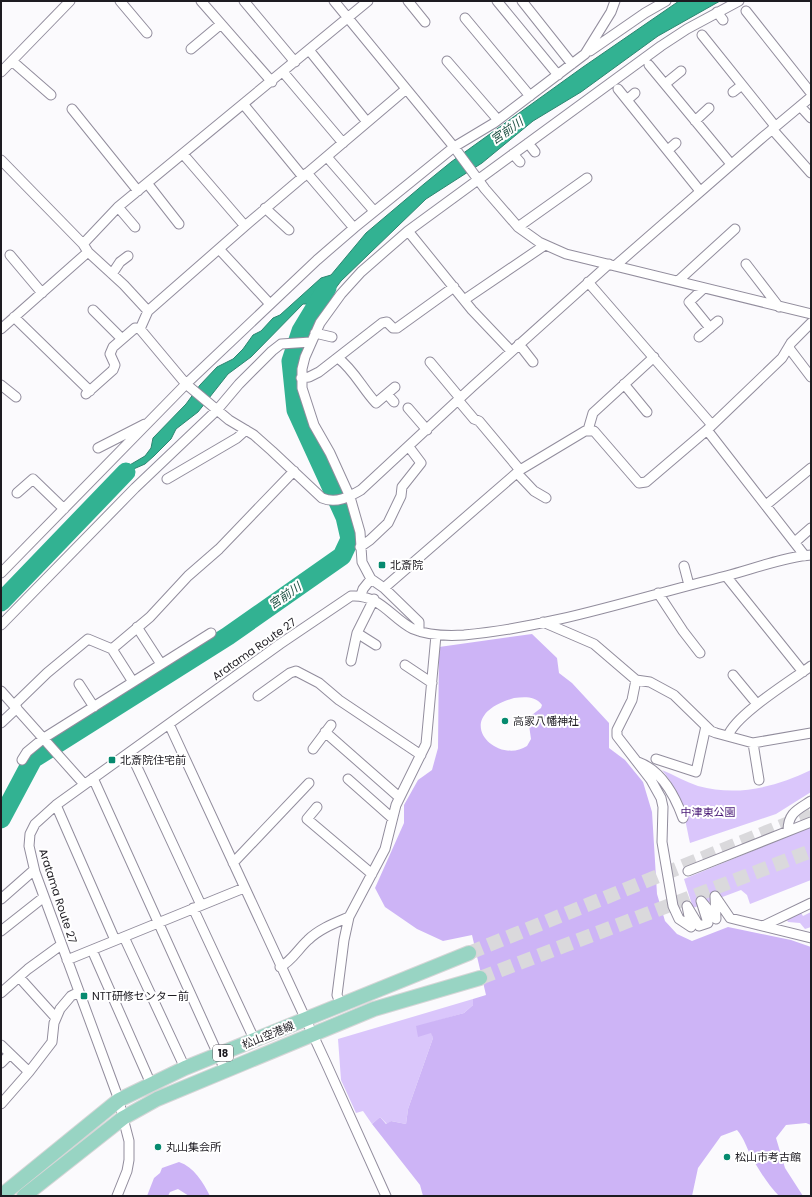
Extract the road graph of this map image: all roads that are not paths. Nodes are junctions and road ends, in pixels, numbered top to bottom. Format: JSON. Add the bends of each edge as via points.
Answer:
{"nodes":[{"id":1,"x":70,"y":1,"type":"edge"},
{"id":2,"x":120,"y":1,"type":"edge"},
{"id":3,"x":201,"y":1,"type":"edge"},
{"id":4,"x":244,"y":1,"type":"edge"},
{"id":5,"x":334,"y":1,"type":"edge"},
{"id":6,"x":368,"y":1,"type":"edge"},
{"id":7,"x":408,"y":1,"type":"edge"},
{"id":8,"x":498,"y":1,"type":"edge"},
{"id":9,"x":522,"y":1,"type":"edge"},
{"id":10,"x":615,"y":1,"type":"edge"},
{"id":11,"x":666,"y":1,"type":"edge"},
{"id":12,"x":739,"y":1,"type":"edge"},
{"id":13,"x":746,"y":11,"type":"dead end"},
{"id":14,"x":717,"y":12,"type":"junction"},
{"id":15,"x":347,"y":17,"type":"junction"},
{"id":16,"x":465,"y":18,"type":"dead end"},
{"id":17,"x":723,"y":20,"type":"dead end"},
{"id":18,"x":425,"y":22,"type":"dead end"},
{"id":19,"x":221,"y":24,"type":"junction"},
{"id":20,"x":147,"y":33,"type":"dead end"},
{"id":21,"x":702,"y":35,"type":"dead end"},
{"id":22,"x":191,"y":49,"type":"dead end"},
{"id":23,"x":309,"y":50,"type":"junction"},
{"id":24,"x":585,"y":54,"type":"junction"},
{"id":25,"x":12,"y":61,"type":"junction"},
{"id":26,"x":447,"y":61,"type":"dead end"},
{"id":27,"x":295,"y":62,"type":"junction"},
{"id":28,"x":572,"y":64,"type":"junction"},
{"id":29,"x":649,"y":65,"type":"dead end"},
{"id":30,"x":681,"y":71,"type":"dead end"},
{"id":31,"x":1,"y":72,"type":"edge"},
{"id":32,"x":283,"y":72,"type":"junction"},
{"id":33,"x":558,"y":75,"type":"junction"},
{"id":34,"x":272,"y":82,"type":"junction"},
{"id":35,"x":665,"y":84,"type":"junction"},
{"id":36,"x":742,"y":85,"type":"junction"},
{"id":37,"x":618,"y":88,"type":"dead end"},
{"id":38,"x":405,"y":90,"type":"junction"},
{"id":39,"x":733,"y":92,"type":"dead end"},
{"id":40,"x":635,"y":93,"type":"dead end"},
{"id":41,"x":811,"y":93,"type":"edge"},
{"id":42,"x":52,"y":95,"type":"dead end"},
{"id":43,"x":530,"y":96,"type":"junction"},
{"id":44,"x":811,"y":97,"type":"edge"},
{"id":45,"x":627,"y":100,"type":"junction"},
{"id":46,"x":244,"y":105,"type":"junction"},
{"id":47,"x":800,"y":106,"type":"junction"},
{"id":48,"x":709,"y":108,"type":"dead end"},
{"id":49,"x":72,"y":109,"type":"dead end"},
{"id":50,"x":811,"y":118,"type":"edge"},
{"id":51,"x":498,"y":120,"type":"junction"},
{"id":52,"x":695,"y":121,"type":"junction"},
{"id":53,"x":367,"y":122,"type":"junction"},
{"id":54,"x":774,"y":127,"type":"junction"},
{"id":55,"x":343,"y":143,"type":"junction"},
{"id":56,"x":528,"y":143,"type":"junction"},
{"id":57,"x":676,"y":143,"type":"dead end"},
{"id":58,"x":455,"y":149,"type":"junction"},
{"id":59,"x":668,"y":150,"type":"junction"},
{"id":60,"x":535,"y":152,"type":"dead end"},
{"id":61,"x":183,"y":154,"type":"junction"},
{"id":62,"x":513,"y":154,"type":"junction"},
{"id":63,"x":327,"y":157,"type":"junction"},
{"id":64,"x":1,"y":160,"type":"edge"},
{"id":65,"x":520,"y":162,"type":"dead end"},
{"id":66,"x":731,"y":164,"type":"junction"},
{"id":67,"x":305,"y":175,"type":"junction"},
{"id":68,"x":808,"y":175,"type":"edge"},
{"id":69,"x":477,"y":177,"type":"junction"},
{"id":70,"x":587,"y":178,"type":"dead end"},
{"id":71,"x":147,"y":183,"type":"junction"},
{"id":72,"x":138,"y":191,"type":"junction"},
{"id":73,"x":700,"y":191,"type":"junction"},
{"id":74,"x":118,"y":207,"type":"junction"},
{"id":75,"x":265,"y":208,"type":"junction"},
{"id":76,"x":374,"y":211,"type":"junction"},
{"id":77,"x":179,"y":224,"type":"dead end"},
{"id":78,"x":245,"y":226,"type":"junction"},
{"id":79,"x":135,"y":227,"type":"dead end"},
{"id":80,"x":518,"y":227,"type":"junction"},
{"id":81,"x":354,"y":228,"type":"junction"},
{"id":82,"x":735,"y":229,"type":"dead end"},
{"id":83,"x":289,"y":230,"type":"dead end"},
{"id":84,"x":408,"y":231,"type":"junction"},
{"id":85,"x":83,"y":244,"type":"junction"},
{"id":86,"x":545,"y":245,"type":"junction"},
{"id":87,"x":219,"y":249,"type":"junction"},
{"id":88,"x":88,"y":252,"type":"junction"},
{"id":89,"x":10,"y":255,"type":"dead end"},
{"id":90,"x":128,"y":256,"type":"dead end"},
{"id":91,"x":746,"y":264,"type":"dead end"},
{"id":92,"x":612,"y":265,"type":"junction"},
{"id":93,"x":760,"y":266,"type":"dead end"},
{"id":94,"x":752,"y":272,"type":"junction"},
{"id":95,"x":112,"y":274,"type":"junction"},
{"id":96,"x":678,"y":281,"type":"junction"},
{"id":97,"x":588,"y":282,"type":"junction"},
{"id":98,"x":454,"y":287,"type":"junction"},
{"id":99,"x":704,"y":288,"type":"junction"},
{"id":100,"x":42,"y":293,"type":"junction"},
{"id":101,"x":464,"y":300,"type":"junction"},
{"id":102,"x":270,"y":304,"type":"junction"},
{"id":103,"x":780,"y":307,"type":"junction"},
{"id":104,"x":93,"y":310,"type":"dead end"},
{"id":105,"x":148,"y":311,"type":"junction"},
{"id":106,"x":811,"y":314,"type":"edge"},
{"id":107,"x":14,"y":317,"type":"junction"},
{"id":108,"x":718,"y":321,"type":"dead end"},
{"id":109,"x":811,"y":322,"type":"edge"},
{"id":110,"x":710,"y":328,"type":"junction"},
{"id":111,"x":1,"y":329,"type":"edge"},
{"id":112,"x":140,"y":329,"type":"junction"},
{"id":113,"x":315,"y":333,"type":"junction"},
{"id":114,"x":332,"y":337,"type":"dead end"},
{"id":115,"x":699,"y":338,"type":"dead end"},
{"id":116,"x":122,"y":339,"type":"junction"},
{"id":117,"x":309,"y":342,"type":"junction"},
{"id":118,"x":519,"y":344,"type":"junction"},
{"id":119,"x":789,"y":348,"type":"junction"},
{"id":120,"x":512,"y":351,"type":"junction"},
{"id":121,"x":654,"y":357,"type":"junction"},
{"id":122,"x":338,"y":358,"type":"junction"},
{"id":123,"x":430,"y":362,"type":"dead end"},
{"id":124,"x":533,"y":362,"type":"dead end"},
{"id":125,"x":811,"y":377,"type":"edge"},
{"id":126,"x":301,"y":378,"type":"junction"},
{"id":127,"x":624,"y":384,"type":"junction"},
{"id":128,"x":1,"y":385,"type":"edge"},
{"id":129,"x":188,"y":386,"type":"junction"},
{"id":130,"x":395,"y":387,"type":"dead end"},
{"id":131,"x":387,"y":394,"type":"junction"},
{"id":132,"x":16,"y":397,"type":"dead end"},
{"id":133,"x":459,"y":399,"type":"junction"},
{"id":134,"x":394,"y":402,"type":"dead end"},
{"id":135,"x":215,"y":408,"type":"junction"},
{"id":136,"x":408,"y":408,"type":"dead end"},
{"id":137,"x":647,"y":412,"type":"dead end"},
{"id":138,"x":150,"y":422,"type":"junction"},
{"id":139,"x":710,"y":428,"type":"junction"},
{"id":140,"x":246,"y":430,"type":"junction"},
{"id":141,"x":427,"y":430,"type":"junction"},
{"id":142,"x":588,"y":430,"type":"junction"},
{"id":143,"x":409,"y":447,"type":"junction"},
{"id":144,"x":98,"y":448,"type":"dead end"},
{"id":145,"x":811,"y":468,"type":"edge"},
{"id":146,"x":294,"y":471,"type":"junction"},
{"id":147,"x":519,"y":472,"type":"junction"},
{"id":148,"x":167,"y":480,"type":"dead end"},
{"id":149,"x":17,"y":493,"type":"dead end"},
{"id":150,"x":348,"y":498,"type":"junction"},
{"id":151,"x":546,"y":498,"type":"dead end"},
{"id":152,"x":766,"y":505,"type":"junction"},
{"id":153,"x":64,"y":509,"type":"junction"},
{"id":154,"x":811,"y":528,"type":"edge"},
{"id":155,"x":794,"y":542,"type":"junction"},
{"id":156,"x":360,"y":547,"type":"junction"},
{"id":157,"x":808,"y":555,"type":"edge"},
{"id":158,"x":684,"y":566,"type":"dead end"},
{"id":159,"x":1,"y":573,"type":"edge"},
{"id":160,"x":726,"y":576,"type":"junction"},
{"id":161,"x":371,"y":580,"type":"junction"},
{"id":162,"x":689,"y":585,"type":"junction"},
{"id":163,"x":384,"y":588,"type":"junction"},
{"id":164,"x":658,"y":593,"type":"junction"},
{"id":165,"x":361,"y":595,"type":"junction"},
{"id":166,"x":374,"y":599,"type":"junction"},
{"id":167,"x":543,"y":622,"type":"junction"},
{"id":168,"x":1,"y":625,"type":"edge"},
{"id":169,"x":137,"y":627,"type":"junction"},
{"id":170,"x":419,"y":631,"type":"junction"},
{"id":171,"x":211,"y":633,"type":"dead end"},
{"id":172,"x":357,"y":633,"type":"junction"},
{"id":173,"x":436,"y":635,"type":"junction"},
{"id":174,"x":376,"y":645,"type":"dead end"},
{"id":175,"x":112,"y":649,"type":"junction"},
{"id":176,"x":700,"y":653,"type":"dead end"},
{"id":177,"x":351,"y":661,"type":"dead end"},
{"id":178,"x":161,"y":664,"type":"junction"},
{"id":179,"x":405,"y":665,"type":"dead end"},
{"id":180,"x":811,"y":666,"type":"edge"},
{"id":181,"x":803,"y":672,"type":"junction"},
{"id":182,"x":733,"y":675,"type":"dead end"},
{"id":183,"x":636,"y":680,"type":"junction"},
{"id":184,"x":133,"y":682,"type":"junction"},
{"id":185,"x":432,"y":683,"type":"junction"},
{"id":186,"x":79,"y":684,"type":"dead end"},
{"id":187,"x":1,"y":691,"type":"edge"},
{"id":188,"x":258,"y":696,"type":"dead end"},
{"id":189,"x":758,"y":704,"type":"junction"},
{"id":190,"x":16,"y":706,"type":"junction"},
{"id":191,"x":94,"y":707,"type":"junction"},
{"id":192,"x":1,"y":723,"type":"edge"},
{"id":193,"x":169,"y":724,"type":"junction"},
{"id":194,"x":706,"y":726,"type":"junction"},
{"id":195,"x":811,"y":733,"type":"edge"},
{"id":196,"x":728,"y":736,"type":"junction"},
{"id":197,"x":46,"y":740,"type":"junction"},
{"id":198,"x":753,"y":743,"type":"junction"},
{"id":199,"x":313,"y":749,"type":"dead end"},
{"id":200,"x":130,"y":752,"type":"junction"},
{"id":201,"x":421,"y":755,"type":"junction"},
{"id":202,"x":656,"y":759,"type":"dead end"},
{"id":203,"x":22,"y":760,"type":"dead end"},
{"id":204,"x":638,"y":762,"type":"junction"},
{"id":205,"x":93,"y":778,"type":"junction"},
{"id":206,"x":348,"y":780,"type":"dead end"},
{"id":207,"x":759,"y":780,"type":"dead end"},
{"id":208,"x":309,"y":783,"type":"dead end"},
{"id":209,"x":84,"y":784,"type":"junction"},
{"id":210,"x":400,"y":797,"type":"junction"},
{"id":211,"x":811,"y":801,"type":"edge"},
{"id":212,"x":56,"y":805,"type":"junction"},
{"id":213,"x":317,"y":807,"type":"dead end"},
{"id":214,"x":392,"y":818,"type":"junction"},
{"id":215,"x":683,"y":818,"type":"dead end"},
{"id":216,"x":811,"y":822,"type":"edge"},
{"id":217,"x":788,"y":831,"type":"junction"},
{"id":218,"x":233,"y":864,"type":"junction"},
{"id":219,"x":34,"y":870,"type":"junction"},
{"id":220,"x":688,"y":871,"type":"dead end"},
{"id":221,"x":372,"y":874,"type":"junction"},
{"id":222,"x":244,"y":888,"type":"junction"},
{"id":223,"x":44,"y":897,"type":"junction"},
{"id":224,"x":1,"y":899,"type":"edge"},
{"id":225,"x":811,"y":903,"type":"edge"},
{"id":226,"x":197,"y":907,"type":"junction"},
{"id":227,"x":349,"y":917,"type":"junction"},
{"id":228,"x":158,"y":922,"type":"junction"},
{"id":229,"x":763,"y":926,"type":"junction"},
{"id":230,"x":1,"y":931,"type":"edge"},
{"id":231,"x":124,"y":937,"type":"junction"},
{"id":232,"x":811,"y":938,"type":"edge"},
{"id":233,"x":115,"y":940,"type":"junction"},
{"id":234,"x":61,"y":945,"type":"junction"},
{"id":235,"x":92,"y":950,"type":"junction"},
{"id":236,"x":469,"y":953,"type":"tunnel mouth"},
{"id":237,"x":67,"y":960,"type":"junction"},
{"id":238,"x":280,"y":967,"type":"junction"},
{"id":239,"x":18,"y":977,"type":"junction"},
{"id":240,"x":480,"y":978,"type":"tunnel mouth"},
{"id":241,"x":2,"y":989,"type":"edge"},
{"id":242,"x":79,"y":992,"type":"junction"},
{"id":243,"x":341,"y":1005,"type":"junction"},
{"id":244,"x":56,"y":1018,"type":"junction"},
{"id":245,"x":305,"y":1020,"type":"junction"},
{"id":246,"x":312,"y":1035,"type":"junction"},
{"id":247,"x":255,"y":1041,"type":"junction"},
{"id":248,"x":1,"y":1045,"type":"edge"},
{"id":249,"x":10,"y":1054,"type":"junction"},
{"id":250,"x":218,"y":1055,"type":"junction"},
{"id":251,"x":1,"y":1063,"type":"edge"},
{"id":252,"x":184,"y":1068,"type":"junction"},
{"id":253,"x":225,"y":1070,"type":"junction"},
{"id":254,"x":29,"y":1072,"type":"junction"},
{"id":255,"x":151,"y":1084,"type":"junction"},
{"id":256,"x":119,"y":1100,"type":"junction"},
{"id":257,"x":1,"y":1104,"type":"edge"},
{"id":258,"x":123,"y":1118,"type":"junction"},
{"id":259,"x":1,"y":1196,"type":"edge"},
{"id":260,"x":24,"y":1196,"type":"edge"},
{"id":261,"x":117,"y":1196,"type":"edge"},
{"id":262,"x":386,"y":1196,"type":"edge"}],
"edges":[{"from":1,"to":25,"type":"street"},
{"from":2,"to":20,"type":"street"},
{"from":3,"to":19,"type":"street"},
{"from":4,"to":27,"type":"street"},
{"from":5,"to":15,"type":"street"},
{"from":6,"to":15,"type":"street"},
{"from":7,"to":18,"type":"street"},
{"from":8,"to":33,"type":"street"},
{"from":9,"to":28,"type":"street"},
{"from":10,"to":24,"type":"street"},
{"from":11,"to":24,"type":"street"},
{"from":12,"to":14,"type":"street"},
{"from":13,"to":41,"type":"street"},
{"from":14,"to":17,"type":"street"},
{"from":14,"to":56,"type":"street","via":[[661,46]]},
{"from":15,"to":23,"type":"street"},
{"from":15,"to":38,"type":"street"},
{"from":16,"to":43,"type":"street"},
{"from":19,"to":22,"type":"street"},
{"from":19,"to":34,"type":"street"},
{"from":21,"to":36,"type":"street","via":[[705,46]]},
{"from":23,"to":27,"type":"street"},
{"from":23,"to":53,"type":"street"},
{"from":24,"to":28,"type":"street"},
{"from":25,"to":31,"type":"street"},
{"from":25,"to":42,"type":"street"},
{"from":26,"to":51,"type":"street"},
{"from":27,"to":32,"type":"street"},
{"from":28,"to":33,"type":"street"},
{"from":29,"to":35,"type":"street"},
{"from":30,"to":35,"type":"street"},
{"from":32,"to":34,"type":"street"},
{"from":32,"to":55,"type":"street"},
{"from":33,"to":43,"type":"street"},
{"from":34,"to":46,"type":"street"},
{"from":35,"to":52,"type":"street"},
{"from":36,"to":39,"type":"street"},
{"from":36,"to":54,"type":"street"},
{"from":37,"to":45,"type":"street"},
{"from":38,"to":53,"type":"street"},
{"from":38,"to":58,"type":"street"},
{"from":40,"to":45,"type":"street"},
{"from":43,"to":51,"type":"street"},
{"from":44,"to":47,"type":"street"},
{"from":45,"to":59,"type":"street"},
{"from":46,"to":61,"type":"street"},
{"from":46,"to":67,"type":"street"},
{"from":47,"to":50,"type":"street"},
{"from":47,"to":54,"type":"street"},
{"from":48,"to":52,"type":"street"},
{"from":49,"to":72,"type":"street"},
{"from":51,"to":58,"type":"street"},
{"from":52,"to":66,"type":"street"},
{"from":53,"to":55,"type":"street"},
{"from":54,"to":66,"type":"street"},
{"from":54,"to":68,"type":"street"},
{"from":55,"to":63,"type":"street"},
{"from":56,"to":60,"type":"street"},
{"from":56,"to":62,"type":"street"},
{"from":57,"to":59,"type":"street"},
{"from":58,"to":69,"type":"street"},
{"from":58,"to":76,"type":"street"},
{"from":59,"to":73,"type":"street"},
{"from":61,"to":71,"type":"street"},
{"from":61,"to":78,"type":"street"},
{"from":62,"to":65,"type":"street"},
{"from":62,"to":69,"type":"street"},
{"from":63,"to":67,"type":"street"},
{"from":63,"to":76,"type":"street"},
{"from":64,"to":85,"type":"street"},
{"from":66,"to":73,"type":"street"},
{"from":67,"to":75,"type":"street"},
{"from":67,"to":81,"type":"street"},
{"from":69,"to":80,"type":"street"},
{"from":69,"to":84,"type":"street"},
{"from":70,"to":80,"type":"street"},
{"from":71,"to":72,"type":"street"},
{"from":71,"to":77,"type":"street"},
{"from":72,"to":74,"type":"street"},
{"from":73,"to":92,"type":"street"},
{"from":74,"to":79,"type":"street"},
{"from":74,"to":85,"type":"street"},
{"from":75,"to":78,"type":"street"},
{"from":75,"to":83,"type":"street"},
{"from":76,"to":81,"type":"street"},
{"from":78,"to":87,"type":"street"},
{"from":80,"to":86,"type":"street"},
{"from":81,"to":102,"type":"street"},
{"from":82,"to":96,"type":"street"},
{"from":84,"to":98,"type":"street"},
{"from":84,"to":113,"type":"street","via":[[350,283]]},
{"from":85,"to":88,"type":"street"},
{"from":86,"to":92,"type":"street","via":[[566,254]]},
{"from":86,"to":101,"type":"street"},
{"from":87,"to":102,"type":"street"},
{"from":87,"to":105,"type":"street"},
{"from":88,"to":95,"type":"street"},
{"from":88,"to":100,"type":"street"},
{"from":89,"to":100,"type":"street"},
{"from":90,"to":95,"type":"street"},
{"from":91,"to":94,"type":"street"},
{"from":92,"to":96,"type":"street"},
{"from":92,"to":97,"type":"street"},
{"from":93,"to":94,"type":"street"},
{"from":94,"to":103,"type":"street"},
{"from":95,"to":105,"type":"street"},
{"from":96,"to":99,"type":"street"},
{"from":97,"to":118,"type":"street"},
{"from":97,"to":121,"type":"street"},
{"from":98,"to":101,"type":"street"},
{"from":98,"to":122,"type":"street","via":[[397,328],[393,328],[387,322],[382,323]]},
{"from":99,"to":103,"type":"street"},
{"from":99,"to":110,"type":"street","via":[[689,302]]},
{"from":100,"to":107,"type":"street"},
{"from":101,"to":120,"type":"street"},
{"from":102,"to":129,"type":"street"},
{"from":103,"to":106,"type":"street"},
{"from":104,"to":116,"type":"street"},
{"from":105,"to":112,"type":"street"},
{"from":107,"to":111,"type":"street"},
{"from":107,"to":116,"type":"street","via":[[88,393],[113,370],[115,365],[110,350]]},
{"from":108,"to":110,"type":"street"},
{"from":109,"to":119,"type":"street","via":[[791,342]]},
{"from":110,"to":115,"type":"street"},
{"from":112,"to":116,"type":"street","via":[[135,328]]},
{"from":112,"to":129,"type":"street"},
{"from":113,"to":114,"type":"street"},
{"from":113,"to":117,"type":"street"},
{"from":117,"to":126,"type":"street"},
{"from":117,"to":135,"type":"street","via":[[281,344]]},
{"from":118,"to":120,"type":"street"},
{"from":118,"to":124,"type":"street"},
{"from":119,"to":125,"type":"street"},
{"from":119,"to":139,"type":"street","via":[[782,358]]},
{"from":120,"to":133,"type":"street"},
{"from":121,"to":127,"type":"street"},
{"from":121,"to":139,"type":"street"},
{"from":122,"to":126,"type":"street","via":[[314,375]]},
{"from":122,"to":131,"type":"street","via":[[346,364],[376,403]]},
{"from":123,"to":133,"type":"street"},
{"from":126,"to":150,"type":"street","via":[[314,425],[330,452]]},
{"from":127,"to":137,"type":"street"},
{"from":127,"to":142,"type":"street","via":[[593,413]]},
{"from":128,"to":132,"type":"street"},
{"from":129,"to":135,"type":"street"},
{"from":129,"to":138,"type":"street"},
{"from":130,"to":131,"type":"street"},
{"from":131,"to":134,"type":"street"},
{"from":133,"to":141,"type":"street"},
{"from":133,"to":147,"type":"street"},
{"from":135,"to":140,"type":"street"},
{"from":135,"to":168,"type":"street"},
{"from":136,"to":141,"type":"street"},
{"from":138,"to":144,"type":"street"},
{"from":138,"to":153,"type":"street"},
{"from":139,"to":142,"type":"street","via":[[642,484],[594,431]]},
{"from":139,"to":152,"type":"street"},
{"from":140,"to":146,"type":"street"},
{"from":140,"to":148,"type":"street"},
{"from":141,"to":143,"type":"street"},
{"from":142,"to":147,"type":"street"},
{"from":143,"to":150,"type":"street","via":[[361,490]]},
{"from":143,"to":156,"type":"street","via":[[421,463],[402,487],[401,496],[388,523]]},
{"from":145,"to":152,"type":"street"},
{"from":146,"to":150,"type":"street","via":[[322,498],[329,501]]},
{"from":146,"to":169,"type":"street","via":[[219,549]]},
{"from":147,"to":151,"type":"street","via":[[534,491]]},
{"from":147,"to":163,"type":"street"},
{"from":149,"to":153,"type":"street","via":[[34,479]]},
{"from":150,"to":156,"type":"street","via":[[360,532]]},
{"from":152,"to":155,"type":"street"},
{"from":153,"to":159,"type":"street"},
{"from":154,"to":155,"type":"street"},
{"from":155,"to":157,"type":"street"},
{"from":156,"to":161,"type":"street","via":[[362,562]]},
{"from":157,"to":160,"type":"street"},
{"from":158,"to":162,"type":"street"},
{"from":160,"to":162,"type":"street"},
{"from":160,"to":181,"type":"street"},
{"from":161,"to":163,"type":"street"},
{"from":161,"to":165,"type":"street"},
{"from":162,"to":164,"type":"street"},
{"from":163,"to":170,"type":"street","via":[[418,622]]},
{"from":164,"to":167,"type":"street"},
{"from":164,"to":176,"type":"street","via":[[682,631]]},
{"from":165,"to":166,"type":"street"},
{"from":165,"to":193,"type":"street","name":"Aratama Route 27","via":[[352,596],[341,602]]},
{"from":166,"to":170,"type":"street"},
{"from":166,"to":172,"type":"street"},
{"from":167,"to":173,"type":"street","via":[[464,635]]},
{"from":167,"to":183,"type":"street","via":[[594,644]]},
{"from":169,"to":175,"type":"street"},
{"from":169,"to":178,"type":"street"},
{"from":170,"to":173,"type":"street"},
{"from":171,"to":178,"type":"street"},
{"from":172,"to":174,"type":"street"},
{"from":172,"to":177,"type":"street"},
{"from":173,"to":185,"type":"street"},
{"from":175,"to":184,"type":"street"},
{"from":175,"to":190,"type":"street","via":[[88,638],[47,673]]},
{"from":178,"to":184,"type":"street"},
{"from":179,"to":185,"type":"street"},
{"from":180,"to":181,"type":"street"},
{"from":181,"to":189,"type":"street"},
{"from":182,"to":189,"type":"street"},
{"from":183,"to":194,"type":"street","via":[[654,684],[674,695]]},
{"from":183,"to":204,"type":"street","via":[[632,700],[617,730],[617,736]]},
{"from":184,"to":191,"type":"street"},
{"from":185,"to":201,"type":"street","via":[[428,734]]},
{"from":186,"to":191,"type":"street"},
{"from":187,"to":190,"type":"street"},
{"from":188,"to":201,"type":"street","via":[[296,671],[319,683],[339,700]]},
{"from":189,"to":196,"type":"street","via":[[736,723]]},
{"from":190,"to":192,"type":"street"},
{"from":190,"to":197,"type":"street"},
{"from":191,"to":197,"type":"street"},
{"from":193,"to":200,"type":"street","name":"Aratama Route 27"},
{"from":193,"to":218,"type":"street"},
{"from":194,"to":196,"type":"street","via":[[716,733]]},
{"from":194,"to":202,"type":"street","via":[[696,772]]},
{"from":195,"to":198,"type":"street"},
{"from":196,"to":198,"type":"street"},
{"from":197,"to":203,"type":"street","via":[[27,752]]},
{"from":197,"to":209,"type":"street"},
{"from":198,"to":207,"type":"street"},
{"from":199,"to":210,"type":"street","via":[[328,728]]},
{"from":200,"to":205,"type":"street","name":"Aratama Route 27"},
{"from":200,"to":226,"type":"street"},
{"from":201,"to":210,"type":"street"},
{"from":204,"to":215,"type":"street","via":[[649,765],[654,770],[671,792]]},
{"from":204,"to":229,"type":"street","via":[[661,798],[662,842],[674,906],[679,919],[691,927],[687,906],[699,926],[708,923],[701,901],[716,919],[715,896],[730,918]]},
{"from":205,"to":209,"type":"street","name":"Aratama Route 27"},
{"from":205,"to":228,"type":"street"},
{"from":206,"to":214,"type":"street"},
{"from":208,"to":218,"type":"street"},
{"from":209,"to":212,"type":"street","name":"Aratama Route 27"},
{"from":210,"to":214,"type":"street"},
{"from":211,"to":217,"type":"street","via":[[793,813],[788,820]]},
{"from":212,"to":219,"type":"street","name":"Aratama Route 27","via":[[35,824],[30,834],[29,846]]},
{"from":212,"to":233,"type":"street"},
{"from":213,"to":221,"type":"street","via":[[307,819]]},
{"from":214,"to":221,"type":"street","via":[[385,849]]},
{"from":216,"to":217,"type":"street"},
{"from":217,"to":220,"type":"street"},
{"from":218,"to":222,"type":"street"},
{"from":219,"to":223,"type":"street","name":"Aratama Route 27"},
{"from":219,"to":224,"type":"street"},
{"from":221,"to":227,"type":"street"},
{"from":222,"to":226,"type":"street"},
{"from":222,"to":238,"type":"street"},
{"from":223,"to":230,"type":"street"},
{"from":223,"to":234,"type":"street","name":"Aratama Route 27"},
{"from":225,"to":229,"type":"street"},
{"from":226,"to":228,"type":"street"},
{"from":226,"to":247,"type":"street"},
{"from":227,"to":238,"type":"street","via":[[317,933]]},
{"from":227,"to":243,"type":"street","via":[[337,995]]},
{"from":228,"to":231,"type":"street"},
{"from":228,"to":250,"type":"street"},
{"from":229,"to":232,"type":"street"},
{"from":231,"to":233,"type":"street"},
{"from":231,"to":252,"type":"street"},
{"from":233,"to":235,"type":"street"},
{"from":234,"to":237,"type":"street","name":"Aratama Route 27"},
{"from":234,"to":239,"type":"street"},
{"from":235,"to":237,"type":"street"},
{"from":235,"to":255,"type":"street"},
{"from":236,"to":243,"type":"main road","name":"松山空港線","number":"18"},
{"from":237,"to":242,"type":"street","name":"Aratama Route 27"},
{"from":238,"to":245,"type":"street"},
{"from":239,"to":241,"type":"street"},
{"from":239,"to":244,"type":"street"},
{"from":240,"to":246,"type":"main road","name":"松山空港線","number":"18","via":[[374,1009]]},
{"from":242,"to":244,"type":"street","via":[[65,1002]]},
{"from":242,"to":256,"type":"street","name":"Aratama Route 27"},
{"from":243,"to":245,"type":"main road","name":"松山空港線","number":"18"},
{"from":244,"to":254,"type":"street","via":[[52,1042]]},
{"from":245,"to":246,"type":"street"},
{"from":245,"to":247,"type":"main road","name":"松山空港線","number":"18"},
{"from":246,"to":253,"type":"main road","name":"松山空港線","number":"18"},
{"from":246,"to":262,"type":"street"},
{"from":247,"to":250,"type":"main road","name":"松山空港線","number":"18"},
{"from":248,"to":249,"type":"street"},
{"from":249,"to":251,"type":"street"},
{"from":249,"to":254,"type":"street"},
{"from":250,"to":252,"type":"main road","name":"松山空港線","number":"18"},
{"from":250,"to":253,"type":"street"},
{"from":252,"to":255,"type":"main road","name":"松山空港線","number":"18"},
{"from":253,"to":258,"type":"main road","name":"松山空港線","number":"18","via":[[157,1099]]},
{"from":254,"to":257,"type":"street"},
{"from":255,"to":256,"type":"main road","name":"松山空港線","number":"18"},
{"from":256,"to":258,"type":"street","name":"Aratama Route 27"},
{"from":256,"to":259,"type":"main road","name":"松山空港線","number":"18"},
{"from":258,"to":260,"type":"main road","name":"松山空港線","number":"18"},
{"from":258,"to":261,"type":"street","name":"Aratama Route 27","via":[[129,1141],[129,1160]]}]}
